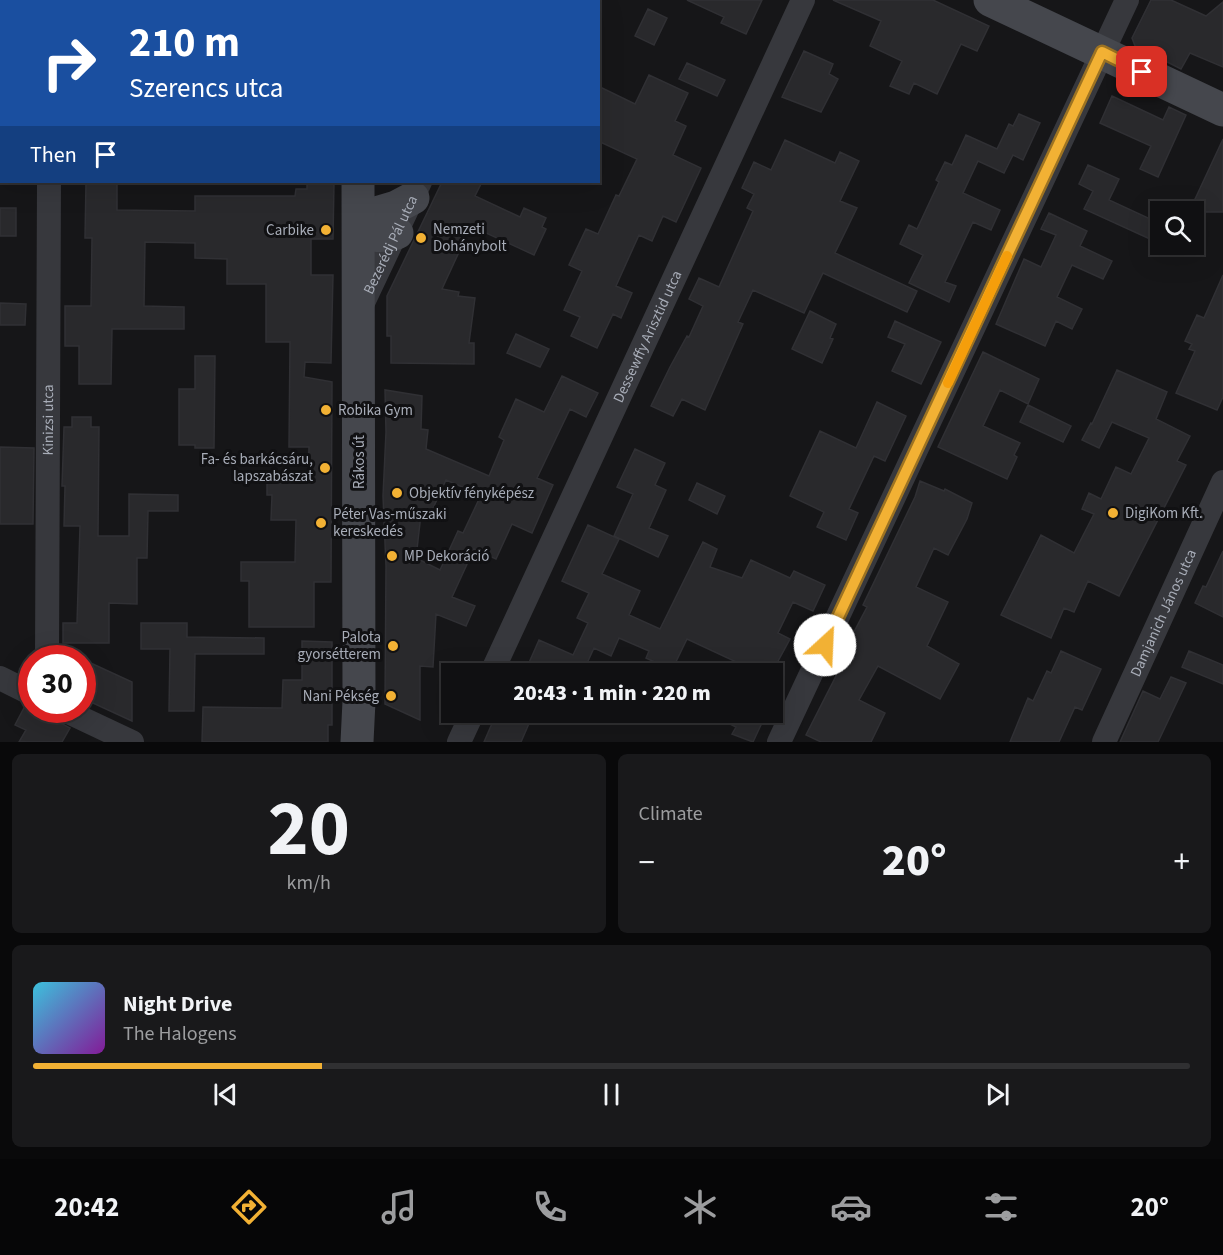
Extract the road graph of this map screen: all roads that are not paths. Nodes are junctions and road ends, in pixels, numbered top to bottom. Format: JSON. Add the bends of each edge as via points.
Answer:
{"nodes":[{"id":1,"x":803,"y":0,"type":"edge"},
{"id":2,"x":990,"y":0,"type":"edge"},
{"id":3,"x":1127,"y":0,"type":"edge"},
{"id":4,"x":1102,"y":52,"type":"junction"},
{"id":5,"x":1223,"y":110,"type":"edge"},
{"id":6,"x":49,"y":183,"type":"edge"},
{"id":7,"x":359,"y":183,"type":"edge"},
{"id":8,"x":360,"y":183,"type":"edge"},
{"id":9,"x":413,"y":194,"type":"edge"},
{"id":10,"x":359,"y":224,"type":"junction"},
{"id":11,"x":397,"y":233,"type":"junction"},
{"id":12,"x":360,"y":309,"type":"junction"},
{"id":13,"x":1223,"y":482,"type":"edge"},
{"id":14,"x":47,"y":645,"type":"edge"},
{"id":15,"x":496,"y":663,"type":"edge"},
{"id":16,"x":0,"y":678,"type":"edge"},
{"id":17,"x":18,"y":687,"type":"edge"},
{"id":18,"x":80,"y":723,"type":"edge"},
{"id":19,"x":468,"y":723,"type":"edge"},
{"id":20,"x":94,"y":734,"type":"edge"},
{"id":21,"x":132,"y":742,"type":"edge"},
{"id":22,"x":357,"y":742,"type":"edge"},
{"id":23,"x":459,"y":742,"type":"edge"},
{"id":24,"x":779,"y":742,"type":"edge"},
{"id":25,"x":1104,"y":742,"type":"edge"}],
"edges":[{"from":1,"to":15,"type":"street","name":"Dessewffy Arisztid utca"},
{"from":2,"to":4,"type":"street"},
{"from":3,"to":4,"type":"street"},
{"from":4,"to":5,"type":"street"},
{"from":4,"to":24,"type":"street"},
{"from":6,"to":14,"type":"street","name":"Kinizsi utca"},
{"from":7,"to":10,"type":"street","name":"Rákos út"},
{"from":8,"to":9,"type":"street","via":[[379,198]]},
{"from":9,"to":10,"type":"street","via":[[396,207],[369,215]]},
{"from":9,"to":11,"type":"street","name":"Bezerédj Pál utca"},
{"from":10,"to":11,"type":"street","via":[[369,235]]},
{"from":10,"to":12,"type":"street","name":"Rákos út"},
{"from":11,"to":12,"type":"street","name":"Bezerédj Pál utca"},
{"from":12,"to":22,"type":"street","name":"Rákos út"},
{"from":13,"to":25,"type":"street","name":"Damjanich János utca"},
{"from":16,"to":17,"type":"street"},
{"from":18,"to":20,"type":"street"},
{"from":19,"to":23,"type":"street"},
{"from":20,"to":21,"type":"street"}]}
